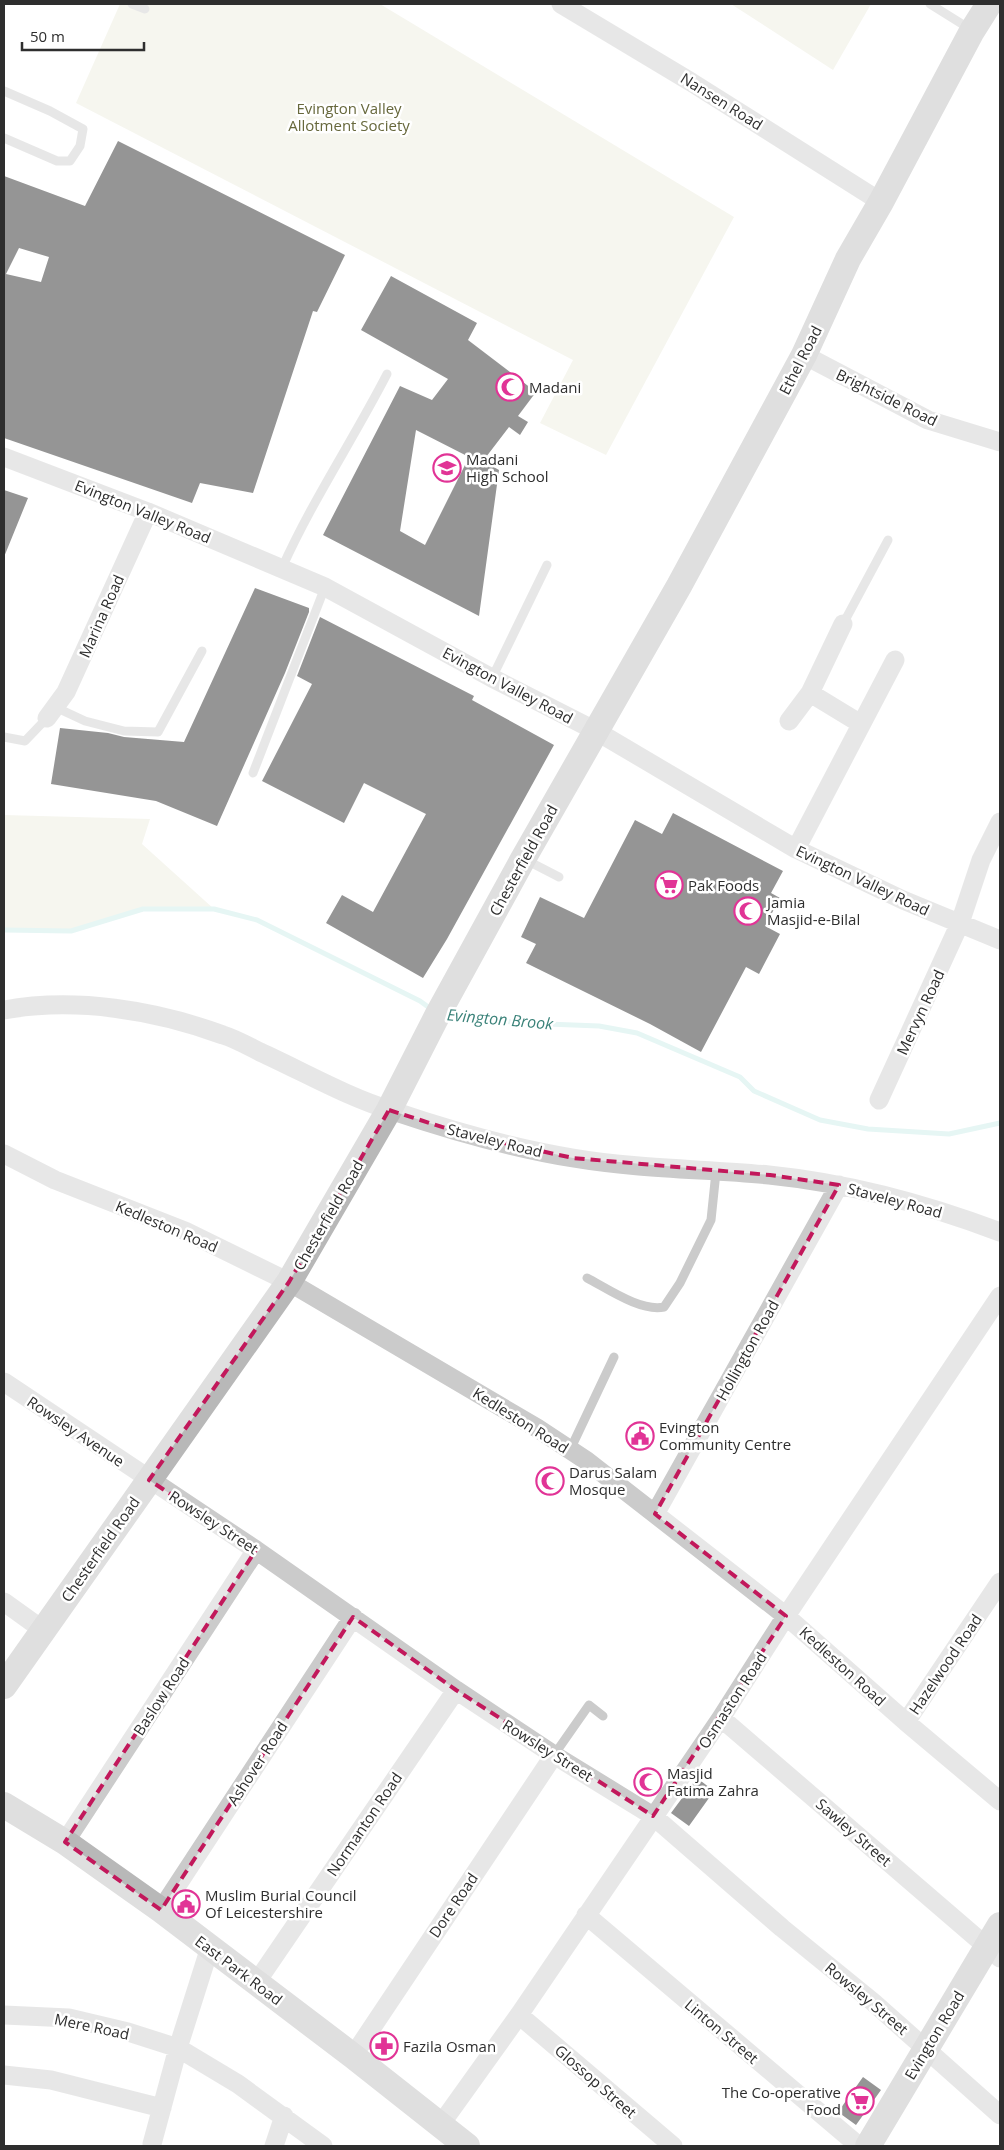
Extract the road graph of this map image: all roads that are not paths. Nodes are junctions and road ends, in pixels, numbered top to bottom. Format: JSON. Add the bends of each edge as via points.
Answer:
{"nodes":[{"id":1,"x":132,"y":4,"type":"edge"},
{"id":2,"x":561,"y":4,"type":"edge"},
{"id":3,"x":930,"y":4,"type":"edge"},
{"id":4,"x":145,"y":9,"type":"dead end"},
{"id":5,"x":992,"y":9,"type":"edge"},
{"id":6,"x":972,"y":31,"type":"junction"},
{"id":7,"x":4,"y":91,"type":"edge"},
{"id":8,"x":4,"y":138,"type":"edge"},
{"id":9,"x":881,"y":202,"type":"junction"},
{"id":10,"x":804,"y":355,"type":"junction"},
{"id":11,"x":387,"y":374,"type":"dead end"},
{"id":12,"x":1000,"y":442,"type":"edge"},
{"id":13,"x":4,"y":457,"type":"edge"},
{"id":14,"x":148,"y":512,"type":"junction"},
{"id":15,"x":888,"y":540,"type":"dead end"},
{"id":16,"x":547,"y":565,"type":"dead end"},
{"id":17,"x":282,"y":568,"type":"junction"},
{"id":18,"x":325,"y":587,"type":"junction"},
{"id":19,"x":844,"y":624,"type":"joint"},
{"id":20,"x":202,"y":651,"type":"dead end"},
{"id":21,"x":895,"y":660,"type":"dead end"},
{"id":22,"x":492,"y":678,"type":"junction"},
{"id":23,"x":810,"y":693,"type":"junction"},
{"id":24,"x":51,"y":712,"type":"junction"},
{"id":25,"x":790,"y":721,"type":"dead end"},
{"id":26,"x":600,"y":722,"type":"junction"},
{"id":27,"x":861,"y":724,"type":"junction"},
{"id":28,"x":4,"y":737,"type":"edge"},
{"id":29,"x":253,"y":773,"type":"dead end"},
{"id":30,"x":1000,"y":822,"type":"edge"},
{"id":31,"x":796,"y":849,"type":"junction"},
{"id":32,"x":523,"y":859,"type":"junction"},
{"id":33,"x":560,"y":877,"type":"dead end"},
{"id":34,"x":960,"y":923,"type":"junction"},
{"id":35,"x":1000,"y":940,"type":"edge"},
{"id":36,"x":4,"y":1010,"type":"edge"},
{"id":37,"x":879,"y":1100,"type":"dead end"},
{"id":38,"x":389,"y":1110,"type":"junction"},
{"id":39,"x":4,"y":1154,"type":"edge"},
{"id":40,"x":716,"y":1172,"type":"junction"},
{"id":41,"x":839,"y":1185,"type":"junction"},
{"id":42,"x":1000,"y":1232,"type":"edge"},
{"id":43,"x":587,"y":1278,"type":"dead end"},
{"id":44,"x":289,"y":1282,"type":"junction"},
{"id":45,"x":1000,"y":1296,"type":"edge"},
{"id":46,"x":614,"y":1357,"type":"dead end"},
{"id":47,"x":4,"y":1382,"type":"edge"},
{"id":48,"x":570,"y":1450,"type":"junction"},
{"id":49,"x":149,"y":1480,"type":"junction"},
{"id":50,"x":655,"y":1514,"type":"junction"},
{"id":51,"x":256,"y":1550,"type":"junction"},
{"id":52,"x":1000,"y":1582,"type":"edge"},
{"id":53,"x":4,"y":1602,"type":"edge"},
{"id":54,"x":353,"y":1616,"type":"junction"},
{"id":55,"x":786,"y":1616,"type":"junction"},
{"id":56,"x":43,"y":1630,"type":"junction"},
{"id":57,"x":4,"y":1686,"type":"edge"},
{"id":58,"x":456,"y":1690,"type":"junction"},
{"id":59,"x":603,"y":1716,"type":"dead end"},
{"id":60,"x":721,"y":1718,"type":"junction"},
{"id":61,"x":906,"y":1722,"type":"junction"},
{"id":62,"x":554,"y":1755,"type":"junction"},
{"id":63,"x":1000,"y":1801,"type":"edge"},
{"id":64,"x":4,"y":1805,"type":"edge"},
{"id":65,"x":653,"y":1816,"type":"junction"},
{"id":66,"x":65,"y":1842,"type":"junction"},
{"id":67,"x":161,"y":1910,"type":"junction"},
{"id":68,"x":586,"y":1915,"type":"junction"},
{"id":69,"x":1000,"y":1925,"type":"edge"},
{"id":70,"x":210,"y":1948,"type":"junction"},
{"id":71,"x":993,"y":1953,"type":"edge"},
{"id":72,"x":256,"y":1983,"type":"junction"},
{"id":73,"x":4,"y":2015,"type":"edge"},
{"id":74,"x":519,"y":2015,"type":"junction"},
{"id":75,"x":178,"y":2048,"type":"junction"},
{"id":76,"x":926,"y":2048,"type":"junction"},
{"id":77,"x":353,"y":2056,"type":"junction"},
{"id":78,"x":4,"y":2075,"type":"edge"},
{"id":79,"x":162,"y":2108,"type":"junction"},
{"id":80,"x":1000,"y":2115,"type":"edge"},
{"id":81,"x":284,"y":2116,"type":"junction"},
{"id":82,"x":441,"y":2124,"type":"junction"},
{"id":83,"x":152,"y":2144,"type":"dead end"},
{"id":84,"x":274,"y":2146,"type":"edge"},
{"id":85,"x":323,"y":2146,"type":"edge"},
{"id":86,"x":467,"y":2146,"type":"edge"},
{"id":87,"x":672,"y":2146,"type":"edge"},
{"id":88,"x":859,"y":2146,"type":"edge"},
{"id":89,"x":868,"y":2146,"type":"edge"}],
"edges":[{"from":1,"to":4,"type":"lane"},
{"from":2,"to":9,"type":"street","name":"Nansen Road"},
{"from":3,"to":6,"type":"lane"},
{"from":5,"to":6,"type":"street","name":"Ethel Road"},
{"from":6,"to":9,"type":"street","name":"Ethel Road"},
{"from":7,"to":8,"type":"lane","via":[[83,130],[80,146],[70,161],[57,161]]},
{"from":9,"to":10,"type":"street","name":"Ethel Road","via":[[848,258]]},
{"from":10,"to":12,"type":"street","name":"Brightside Road","via":[[928,420]]},
{"from":10,"to":26,"type":"street","name":"Ethel Road","via":[[679,586]]},
{"from":11,"to":17,"type":"lane","via":[[319,492]]},
{"from":13,"to":14,"type":"street","name":"Evington Valley Road"},
{"from":14,"to":17,"type":"street","name":"Evington Valley Road"},
{"from":14,"to":24,"type":"street","name":"Marina Road","via":[[66,692]]},
{"from":15,"to":19,"type":"lane"},
{"from":16,"to":22,"type":"lane"},
{"from":17,"to":18,"type":"street","name":"Evington Valley Road"},
{"from":18,"to":22,"type":"street","name":"Evington Valley Road"},
{"from":18,"to":29,"type":"lane"},
{"from":19,"to":23,"type":"street"},
{"from":20,"to":24,"type":"lane","via":[[158,732],[124,731]]},
{"from":21,"to":27,"type":"street"},
{"from":22,"to":26,"type":"street","name":"Evington Valley Road"},
{"from":23,"to":25,"type":"street"},
{"from":23,"to":27,"type":"street"},
{"from":24,"to":28,"type":"lane","via":[[25,741]]},
{"from":26,"to":31,"type":"street","name":"Evington Valley Road"},
{"from":26,"to":32,"type":"street","name":"Chesterfield Road"},
{"from":27,"to":31,"type":"street"},
{"from":30,"to":34,"type":"street","name":"Mervyn Road","via":[[981,860]]},
{"from":31,"to":34,"type":"street","name":"Evington Valley Road"},
{"from":32,"to":33,"type":"lane"},
{"from":32,"to":38,"type":"street","name":"Chesterfield Road"},
{"from":34,"to":35,"type":"street","name":"Evington Valley Road"},
{"from":34,"to":37,"type":"street","name":"Mervyn Road"},
{"from":36,"to":38,"type":"street","name":"Staveley Road","via":[[33,1005],[88,1006],[157,1016],[224,1035]]},
{"from":38,"to":40,"type":"street","name":"Staveley Road","via":[[467,1135],[573,1158]]},
{"from":38,"to":44,"type":"street","name":"Chesterfield Road"},
{"from":39,"to":44,"type":"street","name":"Kedleston Road","via":[[55,1180],[185,1231]]},
{"from":40,"to":41,"type":"street","name":"Staveley Road","via":[[770,1175]]},
{"from":40,"to":43,"type":"lane","via":[[711,1220],[664,1308],[640,1305]]},
{"from":41,"to":42,"type":"street","name":"Staveley Road","via":[[960,1217]]},
{"from":41,"to":50,"type":"street","name":"Hollington Road"},
{"from":44,"to":48,"type":"street","name":"Kedleston Road"},
{"from":44,"to":49,"type":"street","name":"Chesterfield Road"},
{"from":45,"to":55,"type":"street","name":"Osmaston Road"},
{"from":46,"to":48,"type":"lane"},
{"from":47,"to":49,"type":"street","name":"Rowsley Avenue"},
{"from":48,"to":50,"type":"street","name":"Kedleston Road"},
{"from":49,"to":51,"type":"street","name":"Rowsley Street"},
{"from":49,"to":56,"type":"street","name":"Chesterfield Road"},
{"from":50,"to":55,"type":"street","name":"Kedleston Road"},
{"from":51,"to":54,"type":"street","name":"Rowsley Street"},
{"from":51,"to":66,"type":"street","name":"Baslow Road"},
{"from":52,"to":61,"type":"street","name":"Hazelwood Road"},
{"from":53,"to":56,"type":"street"},
{"from":54,"to":58,"type":"street","name":"Rowsley Street"},
{"from":54,"to":67,"type":"street","name":"Ashover Road"},
{"from":55,"to":60,"type":"street","name":"Osmaston Road"},
{"from":55,"to":61,"type":"street","name":"Kedleston Road"},
{"from":56,"to":57,"type":"street","name":"Chesterfield Road"},
{"from":58,"to":62,"type":"street","name":"Rowsley Street"},
{"from":58,"to":72,"type":"street","name":"Normanton Road"},
{"from":59,"to":62,"type":"lane","via":[[589,1705]]},
{"from":60,"to":65,"type":"street","name":"Osmaston Road"},
{"from":60,"to":71,"type":"street","name":"Sawley Street"},
{"from":61,"to":63,"type":"street","name":"Kedleston Road"},
{"from":62,"to":65,"type":"street","name":"Rowsley Street"},
{"from":62,"to":77,"type":"street","name":"Dore Road"},
{"from":64,"to":66,"type":"street","name":"East Park Road"},
{"from":65,"to":68,"type":"street","name":"Osmaston Road"},
{"from":65,"to":76,"type":"street","name":"Rowsley Street"},
{"from":66,"to":67,"type":"street","name":"East Park Road"},
{"from":67,"to":70,"type":"street","name":"East Park Road"},
{"from":68,"to":74,"type":"street","name":"Osmaston Road"},
{"from":68,"to":88,"type":"street","name":"Linton Street"},
{"from":69,"to":71,"type":"street","name":"Evington Road"},
{"from":70,"to":72,"type":"street","name":"East Park Road"},
{"from":70,"to":75,"type":"street"},
{"from":71,"to":76,"type":"street","name":"Evington Road"},
{"from":72,"to":77,"type":"street","name":"East Park Road"},
{"from":73,"to":75,"type":"street","name":"Mere Road","via":[[69,2018]]},
{"from":74,"to":82,"type":"street","name":"Osmaston Road"},
{"from":74,"to":87,"type":"street","name":"Glossop Street"},
{"from":75,"to":79,"type":"street"},
{"from":75,"to":81,"type":"street","name":"Mere Road"},
{"from":76,"to":80,"type":"street","name":"Rowsley Street"},
{"from":76,"to":89,"type":"street","name":"Evington Road"},
{"from":77,"to":82,"type":"street","name":"East Park Road"},
{"from":78,"to":79,"type":"street","via":[[51,2080]]},
{"from":79,"to":83,"type":"street"},
{"from":81,"to":84,"type":"street"},
{"from":81,"to":85,"type":"street","name":"Mere Road"},
{"from":82,"to":86,"type":"street","name":"East Park Road"}]}
